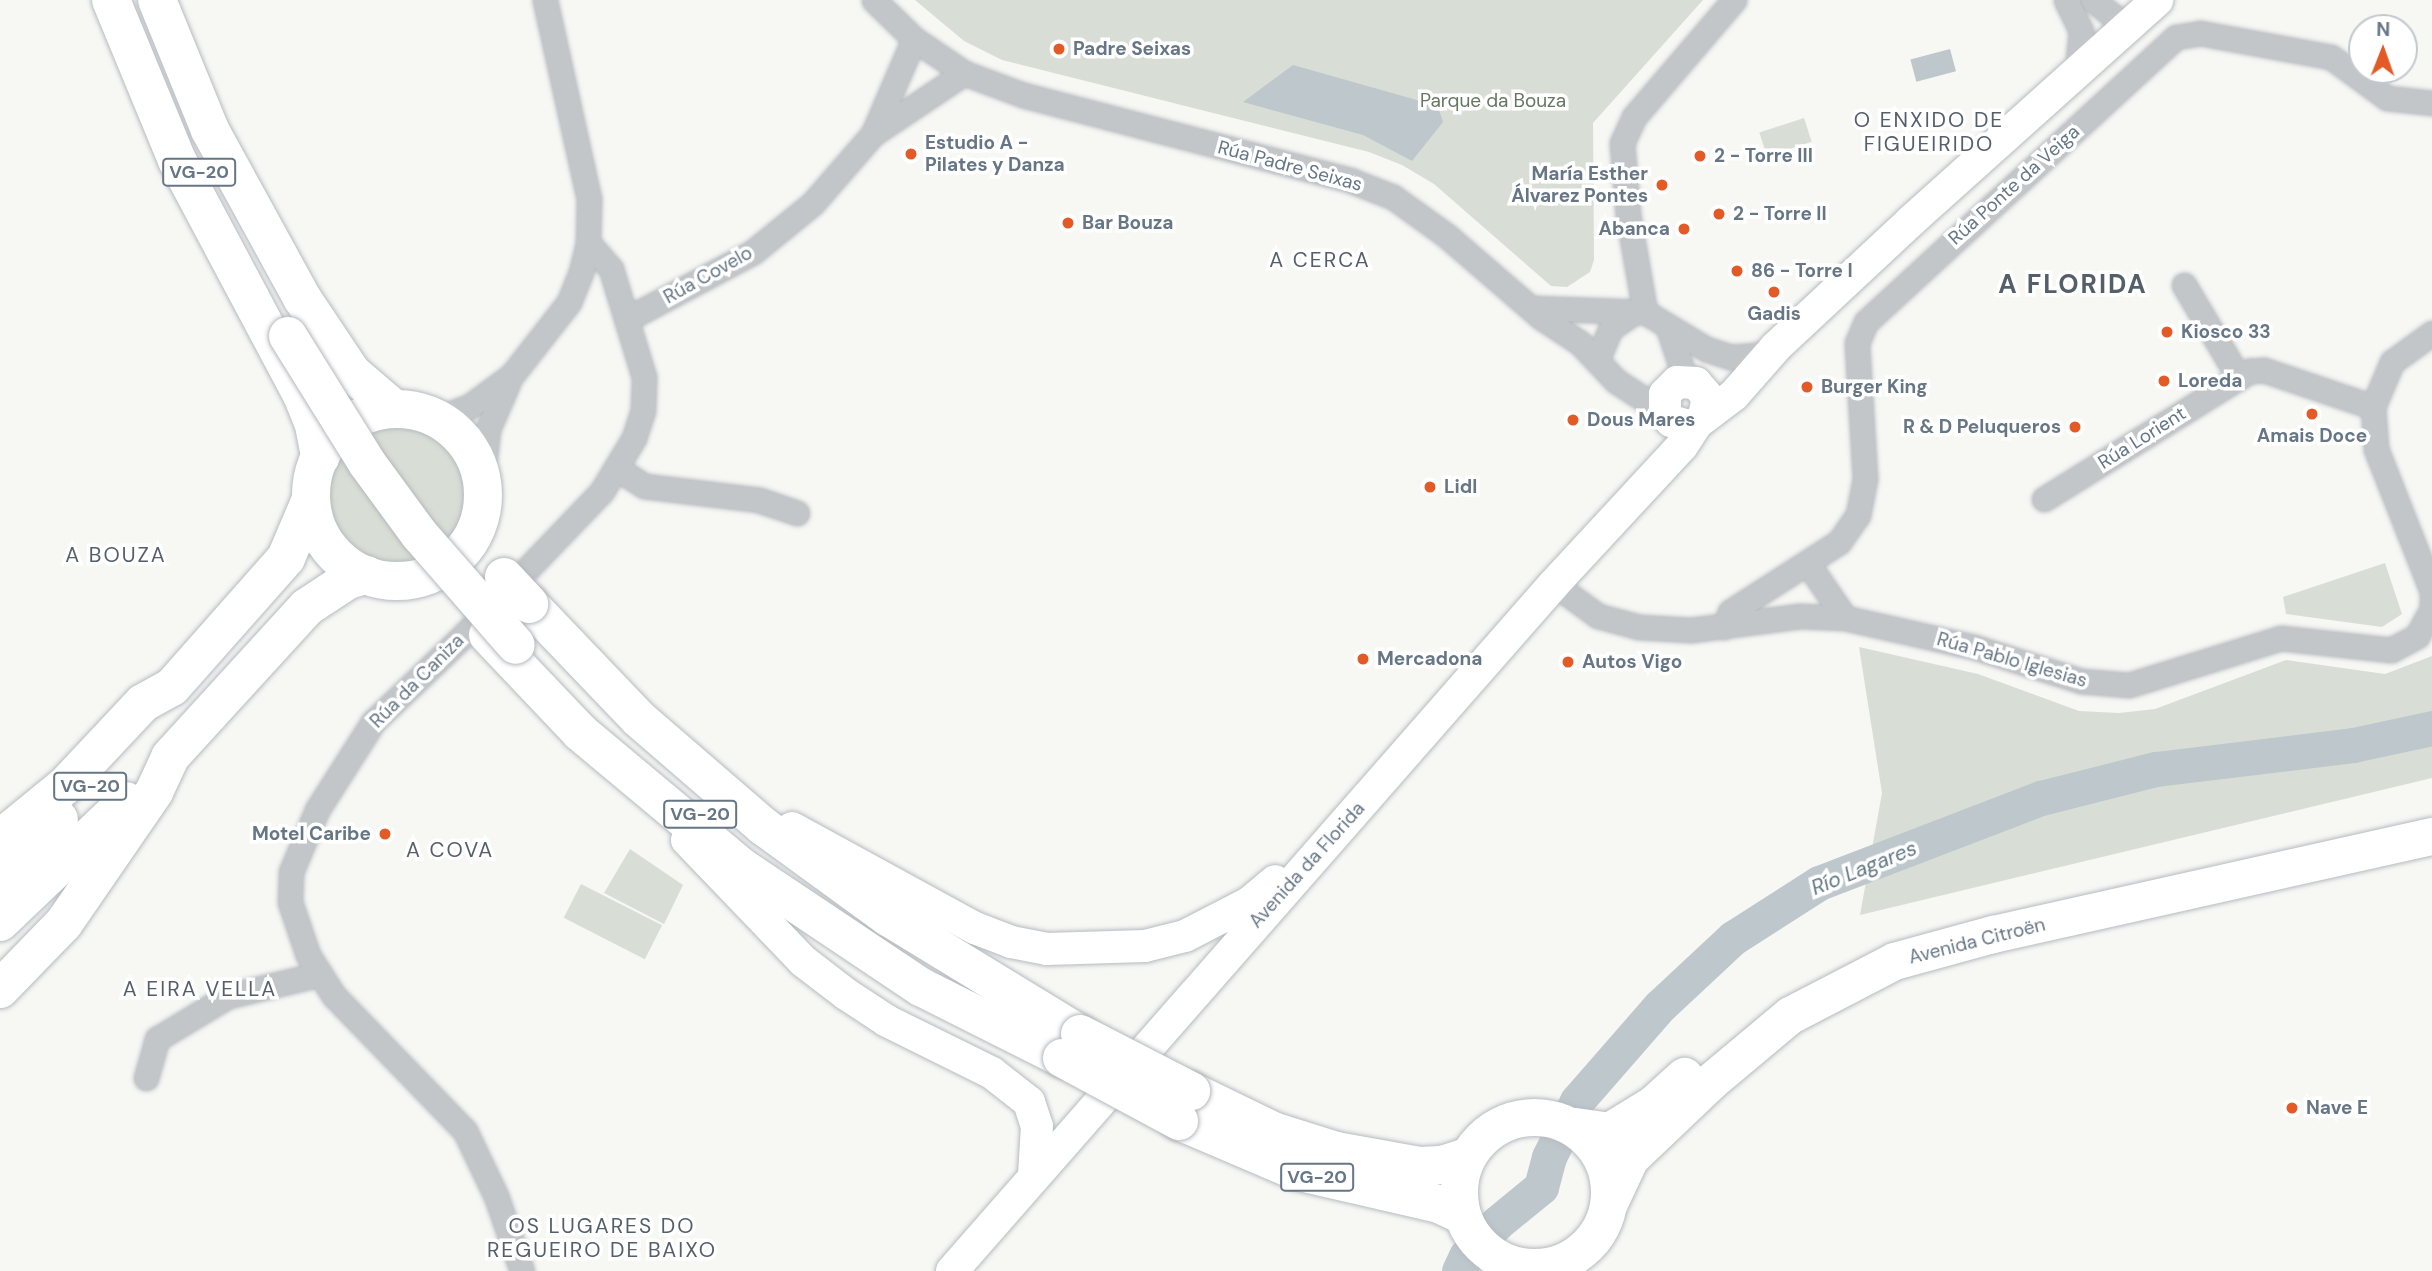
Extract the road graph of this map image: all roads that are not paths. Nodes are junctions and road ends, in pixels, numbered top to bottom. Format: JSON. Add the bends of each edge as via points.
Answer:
{"nodes":[{"id":1,"x":86,"y":0,"type":"edge"},
{"id":2,"x":111,"y":0,"type":"edge"},
{"id":3,"x":126,"y":0,"type":"edge"},
{"id":4,"x":141,"y":0,"type":"edge"},
{"id":5,"x":156,"y":0,"type":"edge"},
{"id":6,"x":545,"y":0,"type":"edge"},
{"id":7,"x":874,"y":0,"type":"edge"},
{"id":8,"x":1734,"y":0,"type":"edge"},
{"id":9,"x":2067,"y":0,"type":"edge"},
{"id":10,"x":2094,"y":0,"type":"edge"},
{"id":11,"x":2157,"y":0,"type":"edge"},
{"id":12,"x":2127,"y":27,"type":"junction"},
{"id":13,"x":914,"y":39,"type":"junction"},
{"id":14,"x":2077,"y":71,"type":"junction"},
{"id":15,"x":964,"y":73,"type":"junction"},
{"id":16,"x":2432,"y":103,"type":"edge"},
{"id":17,"x":873,"y":134,"type":"junction"},
{"id":18,"x":587,"y":243,"type":"junction"},
{"id":19,"x":2184,"y":285,"type":"dead end"},
{"id":20,"x":1532,"y":308,"type":"junction"},
{"id":21,"x":1639,"y":313,"type":"junction"},
{"id":22,"x":627,"y":319,"type":"junction"},
{"id":23,"x":1668,"y":327,"type":"junction"},
{"id":24,"x":2432,"y":333,"type":"edge"},
{"id":25,"x":291,"y":343,"type":"junction"},
{"id":26,"x":1776,"y":346,"type":"junction"},
{"id":27,"x":1598,"y":358,"type":"junction"},
{"id":28,"x":1753,"y":373,"type":"junction"},
{"id":29,"x":512,"y":375,"type":"junction"},
{"id":30,"x":2239,"y":377,"type":"junction"},
{"id":31,"x":1691,"y":382,"type":"junction"},
{"id":32,"x":2372,"y":407,"type":"junction"},
{"id":33,"x":394,"y":409,"type":"junction"},
{"id":34,"x":435,"y":419,"type":"junction"},
{"id":35,"x":1684,"y":419,"type":"junction"},
{"id":36,"x":320,"y":457,"type":"junction"},
{"id":37,"x":618,"y":469,"type":"junction"},
{"id":38,"x":482,"y":484,"type":"junction"},
{"id":39,"x":311,"y":499,"type":"junction"},
{"id":40,"x":2045,"y":499,"type":"dead end"},
{"id":41,"x":797,"y":513,"type":"dead end"},
{"id":42,"x":478,"y":523,"type":"junction"},
{"id":43,"x":1808,"y":565,"type":"junction"},
{"id":44,"x":366,"y":575,"type":"junction"},
{"id":45,"x":1788,"y":578,"type":"junction"},
{"id":46,"x":414,"y":579,"type":"junction"},
{"id":47,"x":1554,"y":584,"type":"junction"},
{"id":48,"x":2432,"y":592,"type":"edge"},
{"id":49,"x":1844,"y":618,"type":"junction"},
{"id":50,"x":1775,"y":619,"type":"junction"},
{"id":51,"x":1724,"y":627,"type":"junction"},
{"id":52,"x":172,"y":687,"type":"junction"},
{"id":53,"x":639,"y":719,"type":"junction"},
{"id":54,"x":580,"y":732,"type":"junction"},
{"id":55,"x":170,"y":757,"type":"junction"},
{"id":56,"x":2432,"y":814,"type":"edge"},
{"id":57,"x":2432,"y":836,"type":"edge"},
{"id":58,"x":0,"y":839,"type":"edge"},
{"id":59,"x":1299,"y":874,"type":"junction"},
{"id":60,"x":0,"y":879,"type":"edge"},
{"id":61,"x":0,"y":922,"type":"edge"},
{"id":62,"x":320,"y":974,"type":"junction"},
{"id":63,"x":0,"y":989,"type":"edge"},
{"id":64,"x":1071,"y":1046,"type":"junction"},
{"id":65,"x":146,"y":1078,"type":"dead end"},
{"id":66,"x":1185,"y":1106,"type":"junction"},
{"id":67,"x":1592,"y":1133,"type":"junction"},
{"id":68,"x":1466,"y":1157,"type":"junction"},
{"id":69,"x":1034,"y":1175,"type":"junction"},
{"id":70,"x":1609,"y":1203,"type":"junction"},
{"id":71,"x":1460,"y":1214,"type":"junction"},
{"id":72,"x":1499,"y":1261,"type":"edge"},
{"id":73,"x":1556,"y":1266,"type":"edge"},
{"id":74,"x":522,"y":1271,"type":"edge"},
{"id":75,"x":951,"y":1271,"type":"edge"}],
"edges":[{"from":1,"to":25,"type":"highway","via":[[115,74],[175,191]]},
{"from":2,"to":25,"type":"highway","via":[[177,160]]},
{"from":3,"to":25,"type":"highway","number":"VG-20","via":[[189,154]]},
{"from":4,"to":25,"type":"highway","number":"VG-20"},
{"from":5,"to":33,"type":"highway","via":[[210,130],[302,298],[352,373]]},
{"from":6,"to":18,"type":"street","via":[[589,199]]},
{"from":7,"to":13,"type":"street","name":"Rúa Padre Seixas"},
{"from":8,"to":21,"type":"street","via":[[1634,117],[1622,143]]},
{"from":9,"to":14,"type":"street","via":[[2081,30]]},
{"from":10,"to":12,"type":"street"},
{"from":11,"to":12,"type":"main road","name":"Avenida da Florida"},
{"from":12,"to":14,"type":"main road","name":"Avenida da Florida"},
{"from":13,"to":15,"type":"street","name":"Rúa Padre Seixas"},
{"from":13,"to":17,"type":"street","name":"Rúa Covelo"},
{"from":14,"to":26,"type":"main road","name":"Avenida da Florida"},
{"from":15,"to":17,"type":"street","name":"Rúa Covelo"},
{"from":15,"to":20,"type":"street","name":"Rúa Padre Seixas","via":[[1023,95],[1370,187],[1419,214]]},
{"from":16,"to":43,"type":"street","name":"Rúa Ponte da Veiga","via":[[2387,98],[2330,57],[2200,33],[2176,37],[1866,323],[1857,343],[1864,421],[1863,499],[1850,530]]},
{"from":17,"to":22,"type":"street","name":"Rúa Covelo","via":[[813,202],[753,252]]},
{"from":18,"to":22,"type":"street","name":"Rúa da Caniza","via":[[611,269]]},
{"from":18,"to":29,"type":"street","via":[[569,302]]},
{"from":19,"to":30,"type":"street"},
{"from":20,"to":21,"type":"street","name":"Avenida da Florida"},
{"from":20,"to":27,"type":"street","name":"Rúa Padre Seixas"},
{"from":21,"to":23,"type":"street","name":"Avenida da Florida"},
{"from":21,"to":27,"type":"street","via":[[1611,328]]},
{"from":22,"to":37,"type":"street","name":"Rúa da Caniza","via":[[644,377],[643,410]]},
{"from":23,"to":26,"type":"street","name":"Avenida da Florida","via":[[1730,357],[1756,355]]},
{"from":23,"to":31,"type":"street"},
{"from":24,"to":32,"type":"street","name":"Rúa Pablo Iglesias","via":[[2392,362]]},
{"from":25,"to":36,"type":"highway"},
{"from":25,"to":64,"type":"highway","number":"VG-20","via":[[432,530],[588,696],[693,792],[908,953]]},
{"from":26,"to":28,"type":"main road","name":"Avenida da Florida"},
{"from":27,"to":35,"type":"street","name":"Rúa Padre Seixas","via":[[1616,381]]},
{"from":28,"to":31,"type":"main road"},
{"from":28,"to":35,"type":"main road","name":"Avenida da Florida"},
{"from":29,"to":34,"type":"street","via":[[470,406]]},
{"from":29,"to":38,"type":"street","via":[[488,429]]},
{"from":30,"to":32,"type":"street","name":"Rúa Lorient","via":[[2264,370]]},
{"from":30,"to":40,"type":"street","name":"Rúa Lorient"},
{"from":31,"to":35,"type":"main road","via":[[1707,397]]},
{"from":32,"to":48,"type":"street","name":"Rúa Pablo Iglesias","via":[[2376,449]]},
{"from":33,"to":34,"type":"highway"},
{"from":33,"to":36,"type":"highway","via":[[350,423]]},
{"from":34,"to":38,"type":"highway","via":[[467,445]]},
{"from":35,"to":47,"type":"main road","name":"Avenida da Florida","via":[[1666,463]]},
{"from":36,"to":39,"type":"highway"},
{"from":37,"to":41,"type":"street","via":[[644,486],[758,500]]},
{"from":37,"to":62,"type":"street","name":"Rúa da Caniza","via":[[526,573],[373,722],[317,810],[291,872],[290,902],[299,935]]},
{"from":38,"to":42,"type":"highway"},
{"from":39,"to":44,"type":"highway","via":[[322,537],[349,566]]},
{"from":39,"to":52,"type":"highway","via":[[286,558]]},
{"from":42,"to":46,"type":"highway","via":[[453,559]]},
{"from":42,"to":53,"type":"highway","bridge":true,"via":[[487,551],[504,577]]},
{"from":43,"to":45,"type":"street","name":"Rúa Ponte da Veiga"},
{"from":43,"to":49,"type":"street"},
{"from":44,"to":46,"type":"highway"},
{"from":44,"to":55,"type":"highway","via":[[339,584],[307,607]]},
{"from":45,"to":50,"type":"street","via":[[1774,598]]},
{"from":45,"to":51,"type":"street","name":"Rúa Ponte da Veiga","via":[[1730,612]]},
{"from":46,"to":54,"type":"highway","via":[[432,584],[462,608]]},
{"from":47,"to":51,"type":"street","name":"Rúa Pablo Iglesias","via":[[1577,605],[1610,621],[1666,630]]},
{"from":47,"to":59,"type":"main road","name":"Avenida da Florida"},
{"from":48,"to":49,"type":"street","name":"Rúa Pablo Iglesias","via":[[2431,609],[2417,636],[2391,650],[2281,638],[2129,685],[2081,681],[1974,647]]},
{"from":49,"to":50,"type":"street","name":"Rúa Pablo Iglesias"},
{"from":50,"to":51,"type":"street","name":"Rúa Pablo Iglesias"},
{"from":52,"to":58,"type":"highway","via":[[143,703],[66,785]]},
{"from":52,"to":60,"type":"highway","number":"VG-20","via":[[78,801]]},
{"from":53,"to":59,"type":"main road","via":[[775,818],[903,890],[1011,942],[1047,949],[1145,946],[1214,923],[1280,877]]},
{"from":53,"to":64,"type":"highway","via":[[818,869]]},
{"from":54,"to":64,"type":"highway","via":[[740,866],[813,918],[921,987]]},
{"from":54,"to":69,"type":"main road","via":[[803,961],[887,1021],[992,1073],[1029,1102],[1037,1126]]},
{"from":55,"to":61,"type":"highway","number":"VG-20"},
{"from":55,"to":63,"type":"highway","via":[[154,792],[64,923]]},
{"from":56,"to":67,"type":"main road","name":"Avenida Citroën","via":[[1955,919],[1882,942],[1810,977],[1748,1021],[1653,1104]]},
{"from":57,"to":70,"type":"main road","name":"Avenida Citroën","via":[[1993,934],[1894,961],[1790,1015],[1721,1073],[1630,1158]]},
{"from":59,"to":69,"type":"main road","name":"Avenida da Florida"},
{"from":62,"to":65,"type":"street","via":[[228,996],[157,1038]]},
{"from":62,"to":74,"type":"street","name":"Rúa da Caniza","via":[[334,996],[465,1132],[496,1196]]},
{"from":64,"to":66,"type":"highway","number":"VG-20","bridge":true},
{"from":66,"to":68,"type":"highway","number":"VG-20","via":[[1336,1152],[1420,1166]]},
{"from":66,"to":71,"type":"highway","number":"VG-20","via":[[1296,1171],[1439,1204]]},
{"from":67,"to":68,"type":"main road","via":[[1526,1119],[1502,1126]]},
{"from":67,"to":70,"type":"main road","via":[[1603,1161]]},
{"from":68,"to":71,"type":"main road","via":[[1459,1185]]},
{"from":69,"to":75,"type":"main road","name":"Avenida da Florida"},
{"from":70,"to":73,"type":"main road","via":[[1604,1224],[1587,1247]]},
{"from":71,"to":72,"type":"main road"},
{"from":72,"to":73,"type":"main road"}]}
